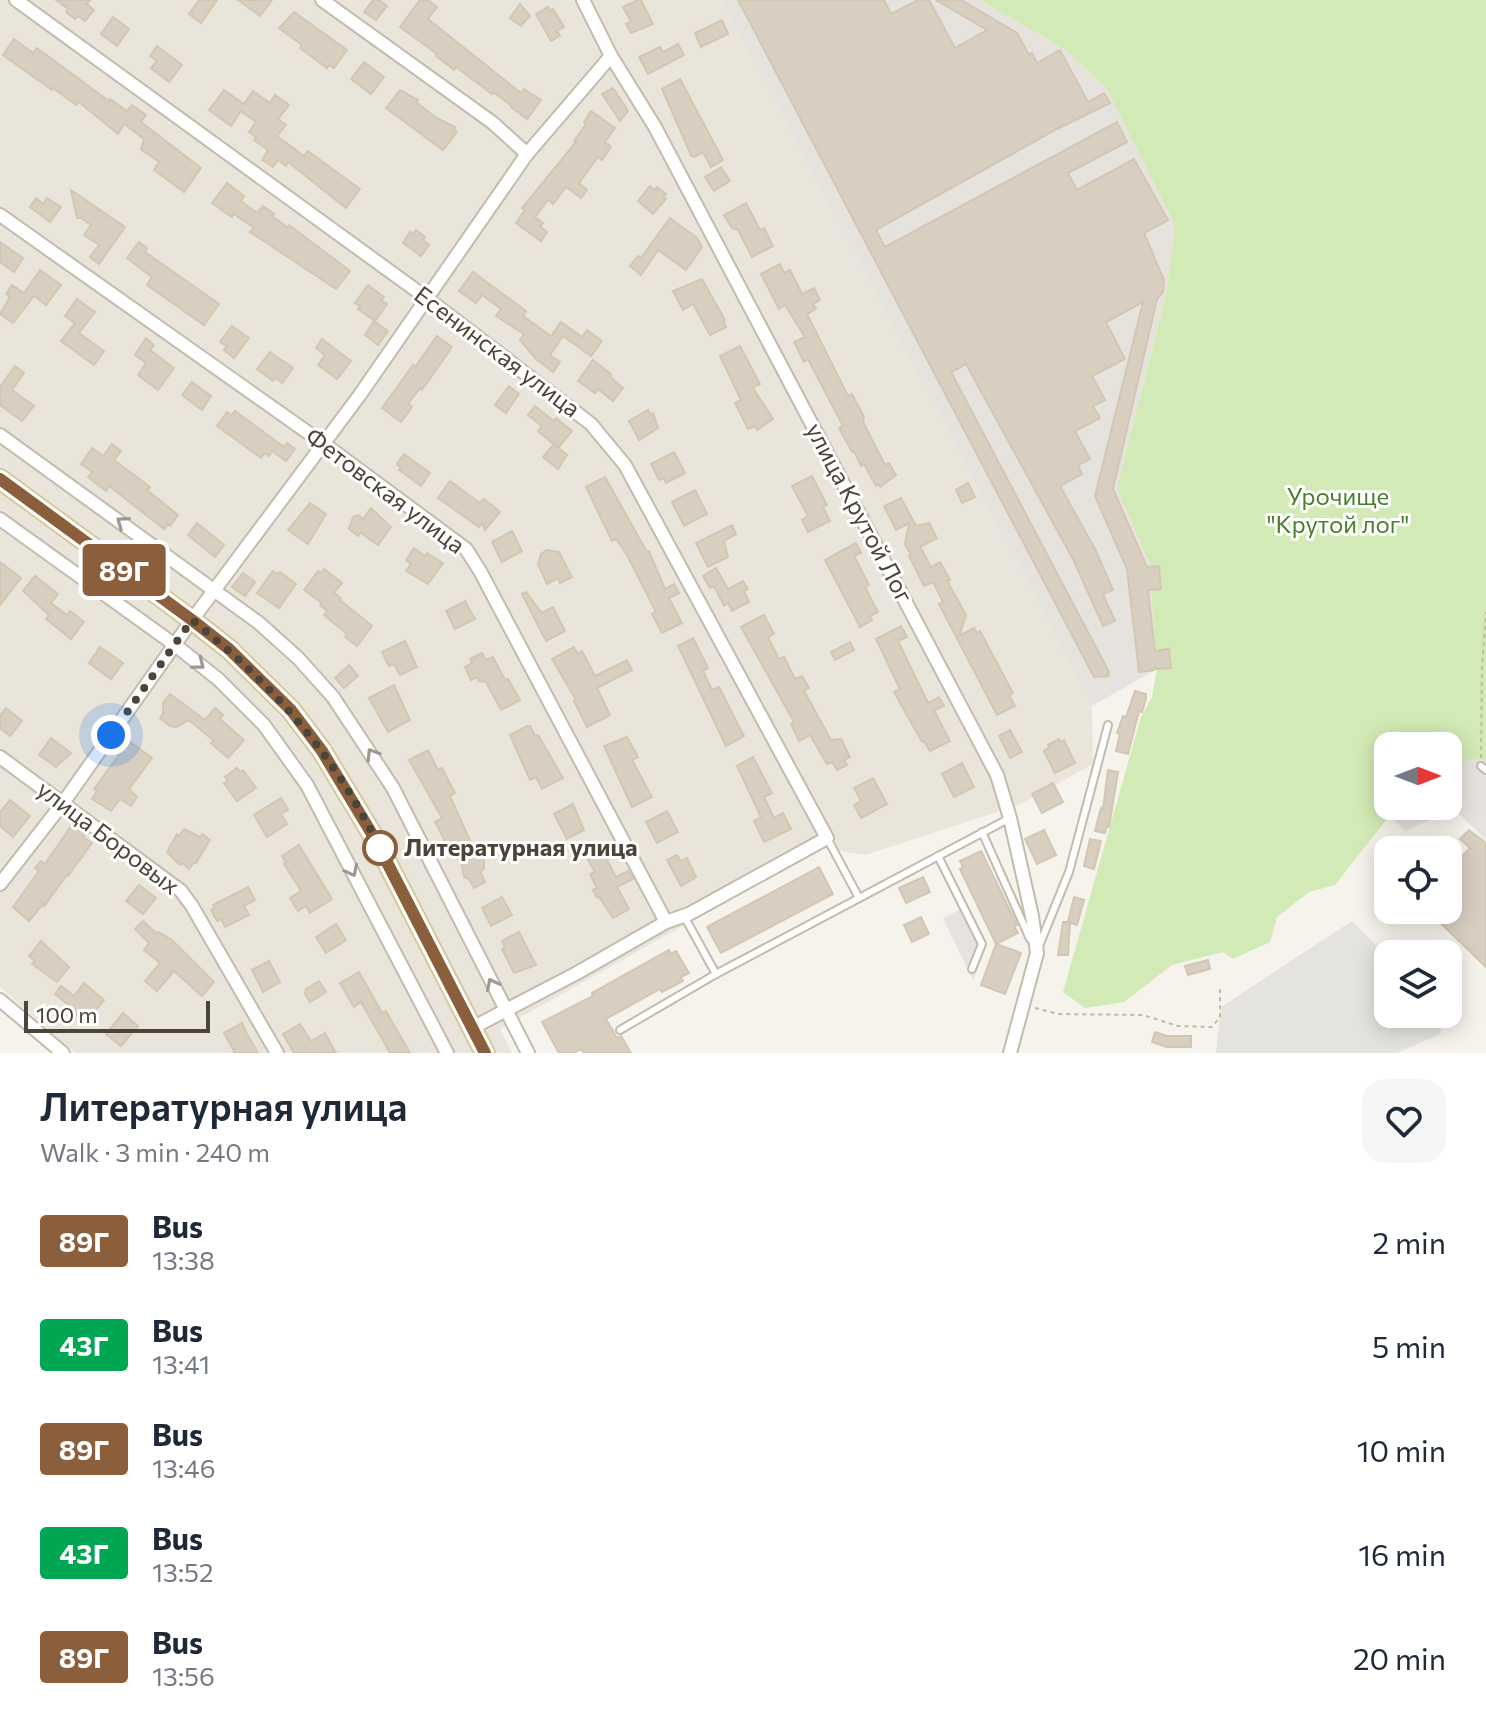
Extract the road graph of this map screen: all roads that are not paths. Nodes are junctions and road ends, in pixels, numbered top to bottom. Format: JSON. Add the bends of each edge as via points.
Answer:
{"nodes":[{"id":1,"x":16,"y":0,"type":"edge"},
{"id":2,"x":322,"y":0,"type":"edge"},
{"id":3,"x":583,"y":0,"type":"edge"},
{"id":4,"x":611,"y":56,"type":"junction"},
{"id":5,"x":527,"y":154,"type":"junction"},
{"id":6,"x":0,"y":215,"type":"edge"},
{"id":7,"x":428,"y":299,"type":"junction"},
{"id":8,"x":0,"y":435,"type":"edge"},
{"id":9,"x":324,"y":444,"type":"junction"},
{"id":10,"x":0,"y":479,"type":"edge"},
{"id":11,"x":0,"y":519,"type":"edge"},
{"id":12,"x":216,"y":590,"type":"junction"},
{"id":13,"x":192,"y":620,"type":"junction"},
{"id":14,"x":175,"y":645,"type":"junction"},
{"id":15,"x":1108,"y":725,"type":"dead end"},
{"id":16,"x":0,"y":757,"type":"edge"},
{"id":17,"x":63,"y":803,"type":"junction"},
{"id":18,"x":1010,"y":818,"type":"junction"},
{"id":19,"x":982,"y":832,"type":"junction"},
{"id":20,"x":827,"y":838,"type":"junction"},
{"id":21,"x":938,"y":856,"type":"junction"},
{"id":22,"x":0,"y":884,"type":"edge"},
{"id":23,"x":859,"y":898,"type":"junction"},
{"id":24,"x":684,"y":916,"type":"junction"},
{"id":25,"x":666,"y":922,"type":"junction"},
{"id":26,"x":1037,"y":953,"type":"junction"},
{"id":27,"x":972,"y":969,"type":"dead end"},
{"id":28,"x":716,"y":974,"type":"junction"},
{"id":29,"x":0,"y":1000,"type":"edge"},
{"id":30,"x":506,"y":1010,"type":"junction"},
{"id":31,"x":472,"y":1028,"type":"junction"},
{"id":32,"x":620,"y":1030,"type":"dead end"},
{"id":33,"x":63,"y":1053,"type":"edge"},
{"id":34,"x":277,"y":1053,"type":"edge"},
{"id":35,"x":447,"y":1053,"type":"edge"},
{"id":36,"x":485,"y":1053,"type":"edge"},
{"id":37,"x":528,"y":1053,"type":"edge"},
{"id":38,"x":1010,"y":1053,"type":"edge"}],
"edges":[{"from":1,"to":7,"type":"street","name":"Есенинская улица"},
{"from":2,"to":5,"type":"street","via":[[493,123]]},
{"from":3,"to":4,"type":"street","name":"улица Крутой Лог"},
{"from":4,"to":5,"type":"street"},
{"from":4,"to":18,"type":"street","name":"улица Крутой Лог","via":[[662,140],[997,775]]},
{"from":5,"to":7,"type":"street"},
{"from":6,"to":9,"type":"street","name":"Фетовская улица"},
{"from":7,"to":9,"type":"street"},
{"from":7,"to":20,"type":"street","name":"Есенинская улица","via":[[609,443]]},
{"from":12,"to":8,"type":"street","one_way":true},
{"from":9,"to":12,"type":"street"},
{"from":9,"to":25,"type":"street","name":"Фетовская улица","via":[[466,549]]},
{"from":10,"to":13,"type":"main road"},
{"from":11,"to":14,"type":"street"},
{"from":12,"to":13,"type":"street"},
{"from":30,"to":12,"type":"street","one_way":true,"via":[[393,788],[360,735],[298,658]]},
{"from":13,"to":14,"type":"street"},
{"from":13,"to":31,"type":"main road","via":[[291,710],[322,751],[375,839]]},
{"from":14,"to":17,"type":"street"},
{"from":14,"to":35,"type":"street","one_way":true,"via":[[264,725],[307,785]]},
{"from":15,"to":26,"type":"lane","via":[[1069,872]]},
{"from":16,"to":17,"type":"street","name":"улица Боровых"},
{"from":17,"to":22,"type":"street"},
{"from":17,"to":34,"type":"street","name":"улица Боровых","via":[[181,891]]},
{"from":18,"to":19,"type":"lane"},
{"from":18,"to":26,"type":"street","name":"улица Крутой Лог"},
{"from":19,"to":21,"type":"lane"},
{"from":19,"to":26,"type":"lane"},
{"from":20,"to":23,"type":"lane"},
{"from":20,"to":24,"type":"street"},
{"from":21,"to":23,"type":"lane"},
{"from":21,"to":27,"type":"lane","via":[[982,944]]},
{"from":23,"to":28,"type":"lane"},
{"from":24,"to":25,"type":"street"},
{"from":24,"to":28,"type":"lane"},
{"from":25,"to":30,"type":"street"},
{"from":26,"to":38,"type":"street","name":"улица Крутой Лог"},
{"from":28,"to":32,"type":"lane"},
{"from":29,"to":33,"type":"street"},
{"from":30,"to":31,"type":"street"},
{"from":30,"to":37,"type":"street"},
{"from":31,"to":36,"type":"main road"}]}
